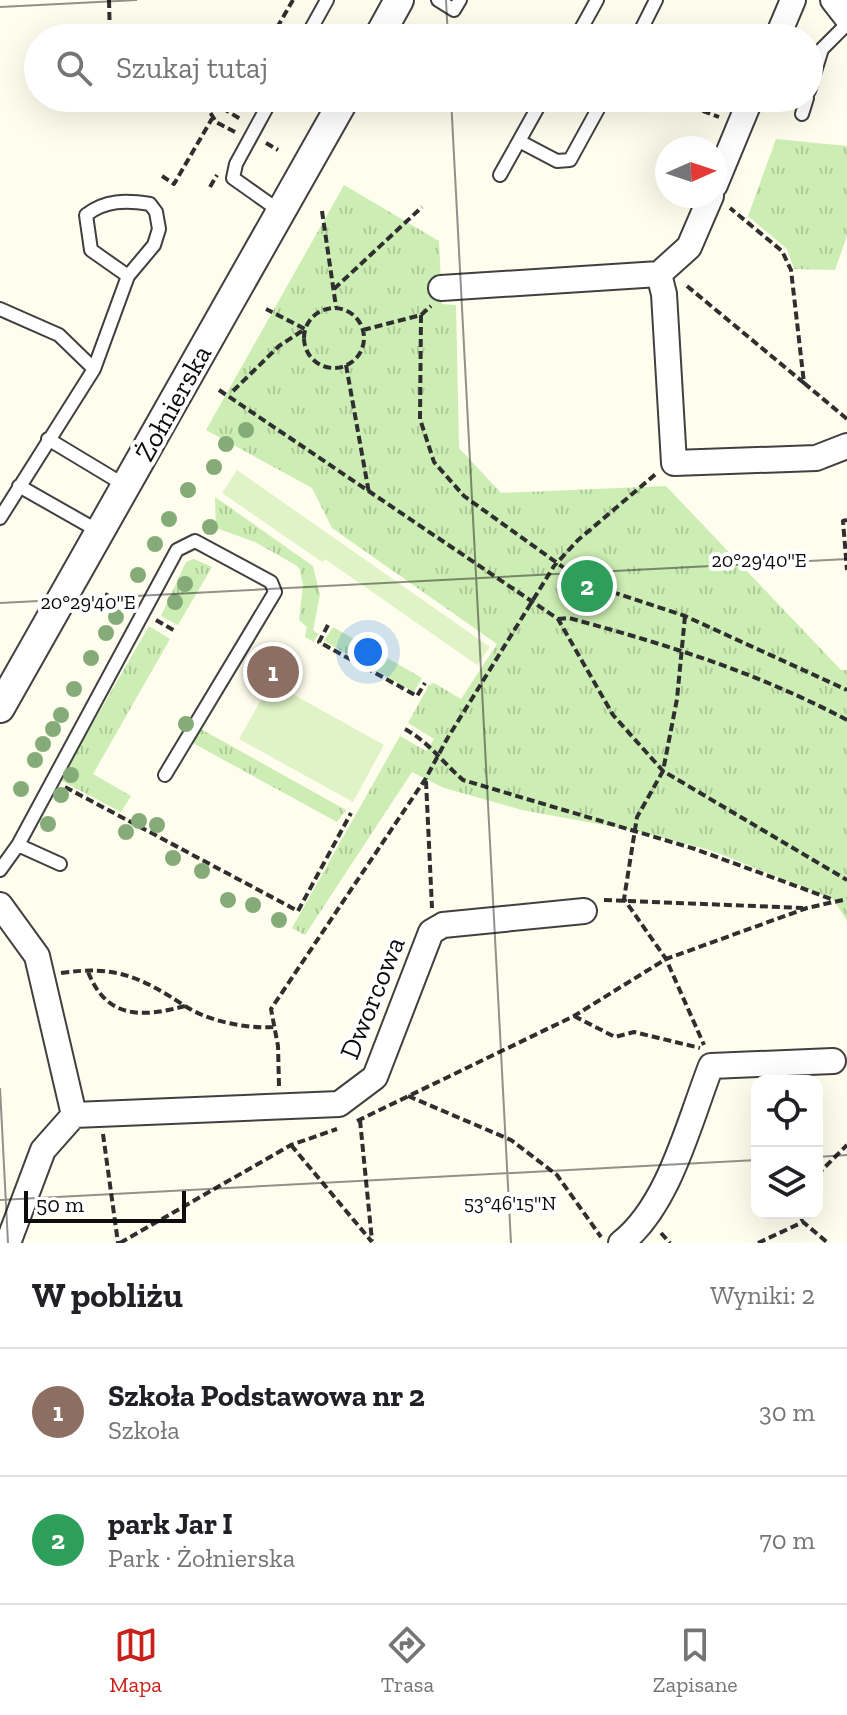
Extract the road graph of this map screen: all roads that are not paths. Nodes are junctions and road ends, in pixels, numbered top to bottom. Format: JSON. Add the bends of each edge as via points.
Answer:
{"nodes":[{"id":1,"x":327,"y":0,"type":"edge"},
{"id":2,"x":399,"y":0,"type":"edge"},
{"id":3,"x":438,"y":0,"type":"edge"},
{"id":4,"x":460,"y":0,"type":"edge"},
{"id":5,"x":597,"y":0,"type":"edge"},
{"id":6,"x":656,"y":0,"type":"edge"},
{"id":7,"x":793,"y":0,"type":"edge"},
{"id":8,"x":833,"y":0,"type":"edge"},
{"id":9,"x":847,"y":18,"type":"edge"},
{"id":10,"x":314,"y":24,"type":"edge"},
{"id":11,"x":386,"y":24,"type":"edge"},
{"id":12,"x":584,"y":24,"type":"edge"},
{"id":13,"x":644,"y":24,"type":"edge"},
{"id":14,"x":783,"y":24,"type":"edge"},
{"id":15,"x":847,"y":24,"type":"edge"},
{"id":16,"x":823,"y":48,"type":"edge"},
{"id":17,"x":264,"y":112,"type":"edge"},
{"id":18,"x":337,"y":112,"type":"edge"},
{"id":19,"x":535,"y":112,"type":"edge"},
{"id":20,"x":596,"y":112,"type":"edge"},
{"id":21,"x":745,"y":112,"type":"edge"},
{"id":22,"x":519,"y":141,"type":"junction"},
{"id":23,"x":727,"y":165,"type":"edge"},
{"id":24,"x":500,"y":175,"type":"dead end"},
{"id":25,"x":710,"y":208,"type":"edge"},
{"id":26,"x":281,"y":212,"type":"junction"},
{"id":27,"x":662,"y":272,"type":"junction"},
{"id":28,"x":128,"y":276,"type":"junction"},
{"id":29,"x":441,"y":288,"type":"road end"},
{"id":30,"x":0,"y":309,"type":"edge"},
{"id":31,"x":94,"y":369,"type":"junction"},
{"id":32,"x":48,"y":439,"type":"junction"},
{"id":33,"x":847,"y":446,"type":"edge"},
{"id":34,"x":19,"y":486,"type":"junction"},
{"id":35,"x":126,"y":486,"type":"junction"},
{"id":36,"x":0,"y":518,"type":"edge"},
{"id":37,"x":100,"y":532,"type":"junction"},
{"id":38,"x":0,"y":708,"type":"edge"},
{"id":39,"x":165,"y":775,"type":"dead end"},
{"id":40,"x":18,"y":845,"type":"junction"},
{"id":41,"x":60,"y":864,"type":"dead end"},
{"id":42,"x":0,"y":870,"type":"edge"},
{"id":43,"x":0,"y":905,"type":"edge"},
{"id":44,"x":588,"y":906,"type":"road end"},
{"id":45,"x":833,"y":1061,"type":"dead end"},
{"id":46,"x":74,"y":1115,"type":"junction"},
{"id":47,"x":8,"y":1243,"type":"edge"},
{"id":48,"x":621,"y":1243,"type":"edge"}],
"edges":[{"from":1,"to":10,"type":"lane"},
{"from":2,"to":11,"type":"street"},
{"from":3,"to":4,"type":"lane","via":[[454,10]]},
{"from":5,"to":12,"type":"lane"},
{"from":6,"to":13,"type":"lane"},
{"from":7,"to":14,"type":"street"},
{"from":8,"to":9,"type":"street"},
{"from":15,"to":16,"type":"lane"},
{"from":17,"to":26,"type":"lane","via":[[233,178]]},
{"from":18,"to":26,"type":"street","name":"Żołnierska"},
{"from":19,"to":22,"type":"lane"},
{"from":20,"to":22,"type":"lane","via":[[570,160],[557,161]]},
{"from":21,"to":23,"type":"street"},
{"from":22,"to":24,"type":"lane"},
{"from":25,"to":27,"type":"street","via":[[689,247]]},
{"from":26,"to":35,"type":"street","name":"Żołnierska"},
{"from":27,"to":29,"type":"street"},
{"from":27,"to":33,"type":"street","via":[[674,463],[816,458]]},
{"from":28,"to":28,"type":"lane","via":[[154,245],[159,229],[156,212],[150,204],[136,201],[98,205],[86,215],[91,250]]},
{"from":28,"to":31,"type":"lane"},
{"from":30,"to":31,"type":"lane","via":[[59,335]]},
{"from":31,"to":32,"type":"lane"},
{"from":32,"to":34,"type":"lane"},
{"from":32,"to":35,"type":"lane"},
{"from":34,"to":36,"type":"lane"},
{"from":34,"to":37,"type":"lane"},
{"from":35,"to":37,"type":"street","name":"Żołnierska"},
{"from":37,"to":38,"type":"street","name":"Żołnierska"},
{"from":39,"to":40,"type":"lane","via":[[275,592],[271,582],[195,541],[177,550]]},
{"from":40,"to":41,"type":"lane"},
{"from":40,"to":42,"type":"lane"},
{"from":43,"to":46,"type":"street","via":[[26,937],[44,976]]},
{"from":44,"to":46,"type":"street","name":"Dworcowa","via":[[443,925],[431,932],[375,1077],[339,1104]]},
{"from":45,"to":48,"type":"street","via":[[711,1066],[658,1200]]},
{"from":46,"to":47,"type":"street","via":[[43,1150]]}]}
